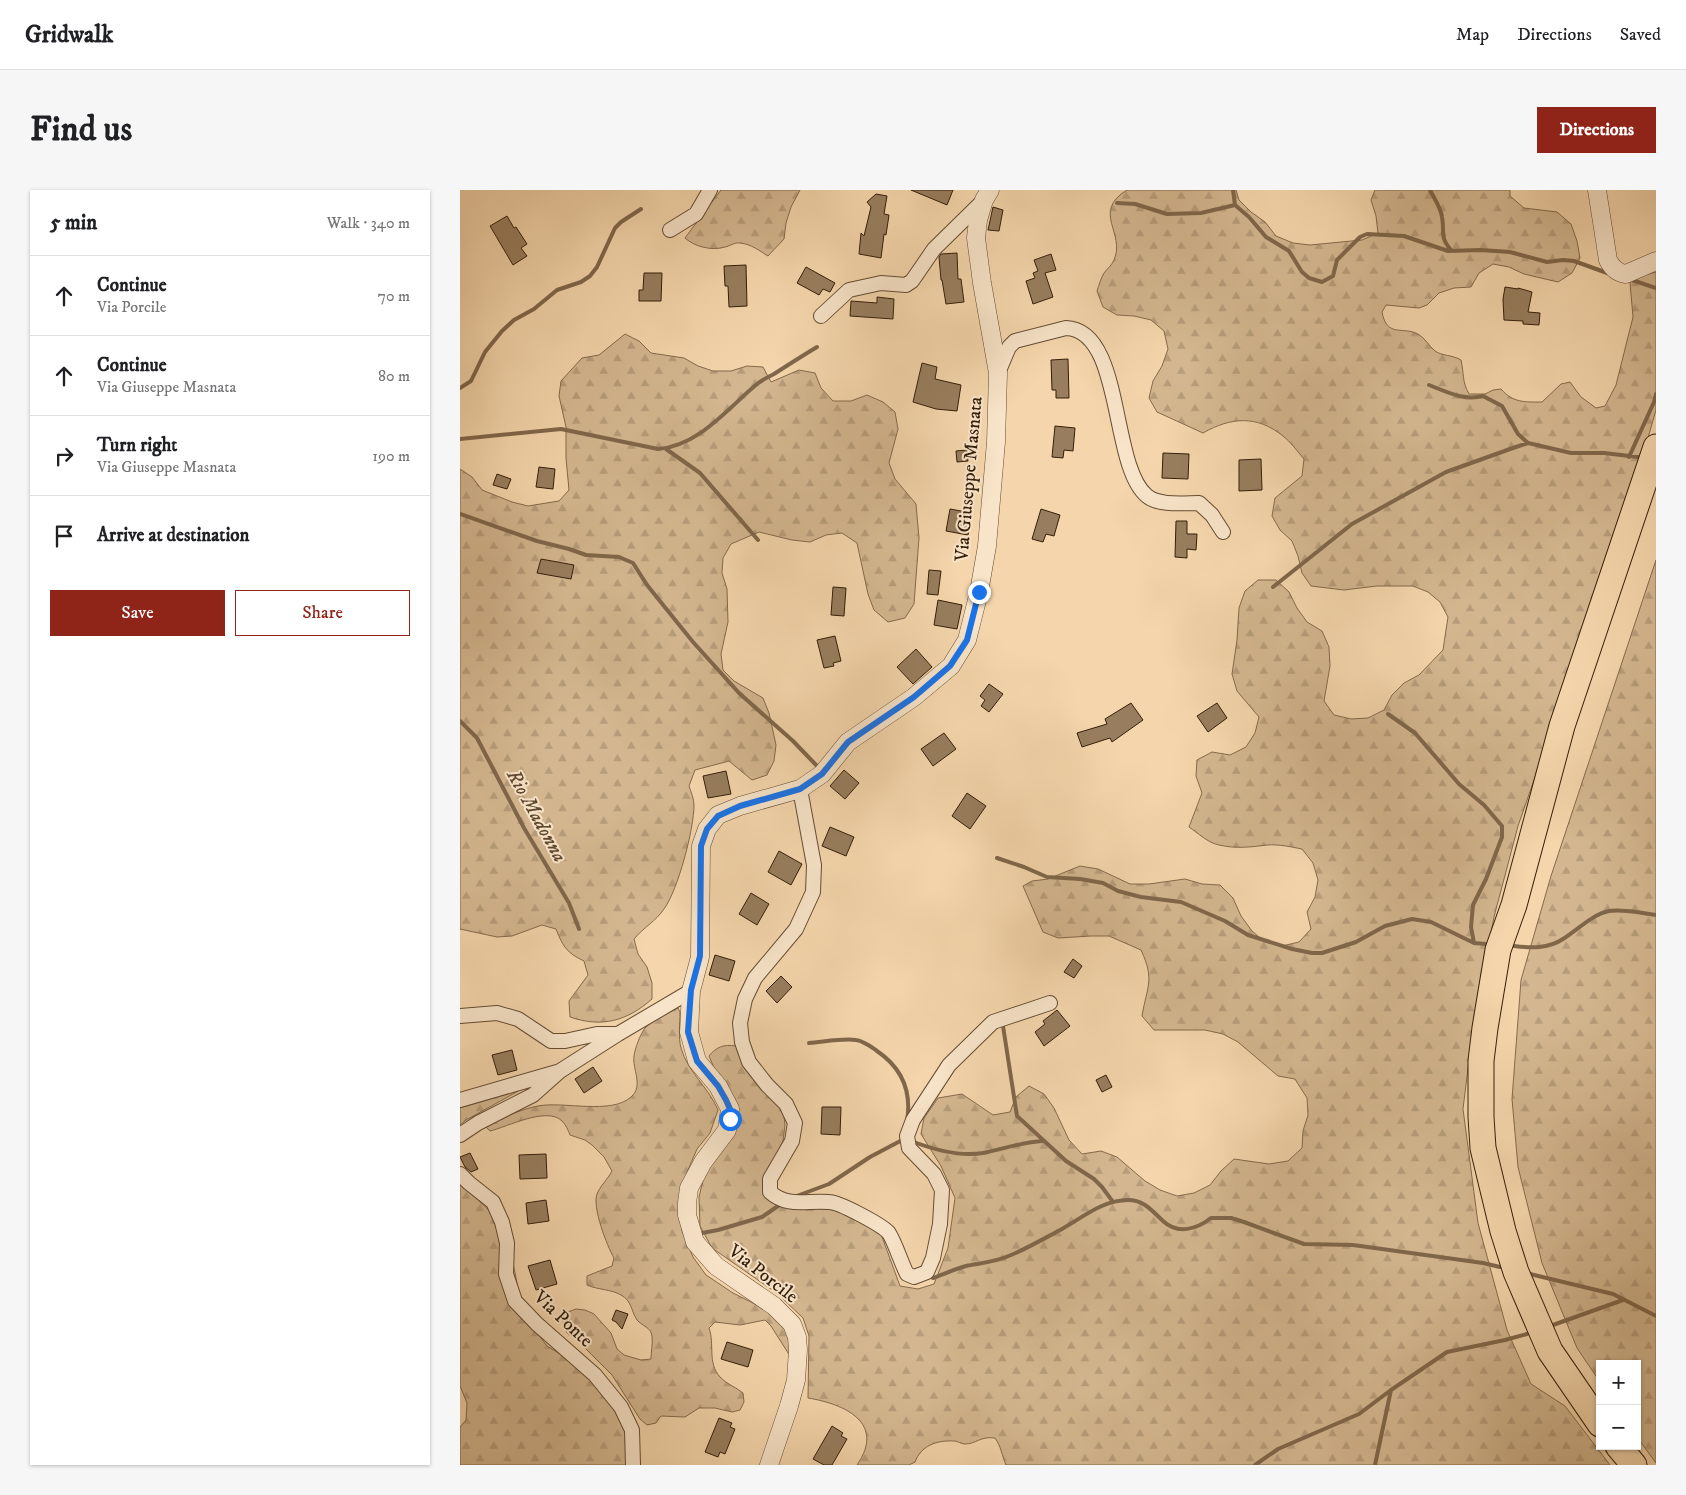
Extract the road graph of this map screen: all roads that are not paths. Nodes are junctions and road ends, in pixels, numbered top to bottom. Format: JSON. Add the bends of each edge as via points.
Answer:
{"nodes":[{"id":1,"x":710,"y":190,"type":"edge"},
{"id":2,"x":1597,"y":190,"type":"edge"},
{"id":3,"x":987,"y":195,"type":"edge"},
{"id":4,"x":670,"y":230,"type":"dead end"},
{"id":5,"x":1656,"y":261,"type":"edge"},
{"id":6,"x":821,"y":316,"type":"dead end"},
{"id":7,"x":998,"y":374,"type":"junction"},
{"id":8,"x":1656,"y":447,"type":"edge"},
{"id":9,"x":1223,"y":532,"type":"dead end"},
{"id":10,"x":800,"y":789,"type":"junction"},
{"id":11,"x":691,"y":990,"type":"junction"},
{"id":12,"x":1050,"y":1004,"type":"dead end"},
{"id":13,"x":460,"y":1016,"type":"edge"},
{"id":14,"x":618,"y":1034,"type":"junction"},
{"id":15,"x":560,"y":1071,"type":"junction"},
{"id":16,"x":460,"y":1100,"type":"edge"},
{"id":17,"x":460,"y":1135,"type":"edge"},
{"id":18,"x":460,"y":1174,"type":"edge"},
{"id":19,"x":1596,"y":1418,"type":"edge"},
{"id":20,"x":1621,"y":1450,"type":"edge"},
{"id":21,"x":633,"y":1465,"type":"edge"},
{"id":22,"x":769,"y":1465,"type":"edge"},
{"id":23,"x":1634,"y":1465,"type":"edge"}],
"edges":[{"from":1,"to":4,"type":"street","via":[[696,214]]},
{"from":2,"to":5,"type":"street","via":[[1610,265],[1626,274]]},
{"from":3,"to":6,"type":"street","via":[[934,249],[912,282],[906,285],[881,283],[849,290]]},
{"from":3,"to":7,"type":"street","name":"Via Giuseppe Masnata","via":[[978,220],[976,238]]},
{"from":7,"to":9,"type":"street","via":[[1014,341],[1066,328],[1084,333],[1096,349],[1110,380],[1125,450],[1136,481],[1147,497],[1166,504],[1199,503],[1212,514]]},
{"from":7,"to":10,"type":"street","name":"Via Giuseppe Masnata","via":[[987,546],[967,640],[950,666],[914,697],[848,742],[822,774]]},
{"from":8,"to":19,"type":"highway","via":[[1562,726],[1514,905],[1498,950],[1481,1061],[1483,1148],[1503,1232],[1516,1272],[1550,1351]]},
{"from":10,"to":11,"type":"street","name":"Via Giuseppe Masnata","via":[[740,806],[718,816],[707,829],[701,846],[700,956]]},
{"from":10,"to":12,"type":"street","via":[[814,865],[813,892],[796,929],[755,978],[745,999],[740,1023],[749,1062],[786,1104],[795,1124],[792,1141],[770,1179],[770,1192],[786,1202],[832,1202],[862,1216],[889,1232],[907,1274],[914,1277],[926,1272],[940,1224],[942,1190],[934,1174],[909,1148],[907,1136],[913,1120],[949,1065],[993,1022]]},
{"from":11,"to":14,"type":"street"},
{"from":11,"to":22,"type":"street","name":"Via Porcile","via":[[688,1032],[697,1061],[718,1086],[730,1109],[727,1130],[703,1162],[689,1188],[687,1215],[695,1242],[716,1266],[774,1306],[792,1324],[797,1338],[796,1380]]},
{"from":13,"to":14,"type":"street","via":[[497,1013],[518,1019],[550,1041]]},
{"from":14,"to":15,"type":"street"},
{"from":15,"to":16,"type":"street"},
{"from":15,"to":17,"type":"street","via":[[534,1095]]},
{"from":18,"to":21,"type":"street","name":"Via Ponte","via":[[493,1202],[502,1222],[507,1243],[506,1274],[515,1301],[595,1375],[621,1407],[632,1430]]},
{"from":20,"to":23,"type":"highway"}]}
